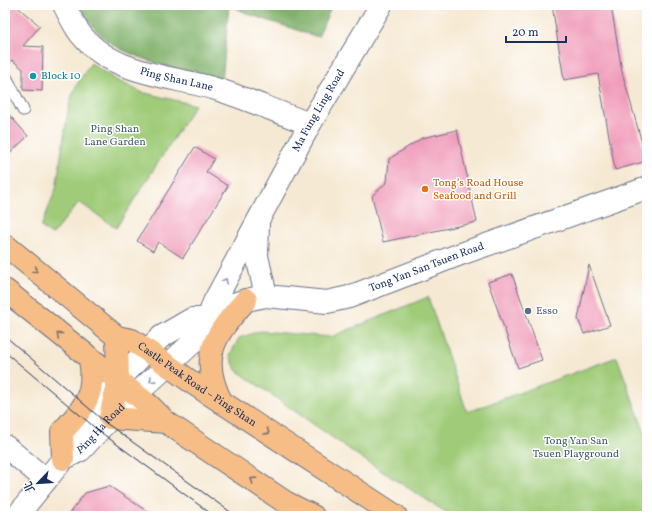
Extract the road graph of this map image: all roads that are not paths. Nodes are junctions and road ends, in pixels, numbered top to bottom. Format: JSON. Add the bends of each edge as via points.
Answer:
{"nodes":[{"id":1,"x":64,"y":5,"type":"edge"},
{"id":2,"x":381,"y":5,"type":"edge"},
{"id":3,"x":5,"y":75,"type":"edge"},
{"id":4,"x":23,"y":110,"type":"dead end"},
{"id":5,"x":310,"y":124,"type":"junction"},
{"id":6,"x":647,"y":188,"type":"edge"},
{"id":7,"x":259,"y":217,"type":"junction"},
{"id":8,"x":5,"y":245,"type":"edge"},
{"id":9,"x":5,"y":290,"type":"edge"},
{"id":10,"x":256,"y":298,"type":"junction"},
{"id":11,"x":207,"y":318,"type":"junction"},
{"id":12,"x":117,"y":337,"type":"junction"},
{"id":13,"x":146,"y":351,"type":"junction"},
{"id":14,"x":90,"y":359,"type":"junction"},
{"id":15,"x":167,"y":366,"type":"junction"},
{"id":16,"x":118,"y":380,"type":"junction"},
{"id":17,"x":136,"y":395,"type":"junction"},
{"id":18,"x":222,"y":403,"type":"junction"},
{"id":19,"x":110,"y":418,"type":"junction"},
{"id":20,"x":166,"y":422,"type":"junction"},
{"id":21,"x":5,"y":446,"type":"edge"},
{"id":22,"x":63,"y":459,"type":"junction"},
{"id":23,"x":46,"y":480,"type":"junction"},
{"id":24,"x":287,"y":509,"type":"edge"},
{"id":25,"x":17,"y":516,"type":"edge"},
{"id":26,"x":313,"y":516,"type":"edge"},
{"id":27,"x":396,"y":516,"type":"edge"}],
"edges":[{"from":1,"to":5,"type":"street","name":"Ping Shan Lane","via":[[78,30],[97,50],[122,65],[152,75],[216,89]]},
{"from":2,"to":5,"type":"street","name":"Ma Fung Ling Road"},
{"from":3,"to":4,"type":"lane"},
{"from":5,"to":7,"type":"street","name":"Ma Fung Ling Road"},
{"from":6,"to":10,"type":"street","name":"Tong Yan San Tsuen Road","via":[[349,297],[327,302]]},
{"from":7,"to":10,"type":"street","name":"Ma Fung Ling Road","via":[[256,238]]},
{"from":11,"to":7,"type":"street","name":"Ma Fung Ling Road","one_way":true},
{"from":8,"to":12,"type":"main road","name":"Castle Peak Road – Ping Shan","one_way":true},
{"from":14,"to":9,"type":"main road","one_way":true},
{"from":10,"to":11,"type":"street","name":"Tong Yan San Tsuen Road","via":[[228,306]]},
{"from":10,"to":18,"type":"main road","via":[[226,322],[216,338],[210,372],[214,388]]},
{"from":11,"to":13,"type":"street","name":"Tong Yan San Tsuen Road","via":[[192,319],[181,324]]},
{"from":11,"to":15,"type":"street","via":[[201,335]]},
{"from":12,"to":13,"type":"main road","name":"Castle Peak Road – Ping Shan","via":[[132,340]]},
{"from":12,"to":16,"type":"main road"},
{"from":13,"to":15,"type":"main road","name":"Castle Peak Road – Ping Shan"},
{"from":13,"to":16,"type":"street","name":"Tong Yan San Tsuen Road"},
{"from":14,"to":16,"type":"main road"},
{"from":14,"to":22,"type":"main road","via":[[92,384],[89,397],[62,432]]},
{"from":15,"to":17,"type":"street","one_way":true},
{"from":15,"to":18,"type":"main road","name":"Castle Peak Road – Ping Shan"},
{"from":16,"to":17,"type":"main road"},
{"from":16,"to":19,"type":"main road"},
{"from":16,"to":22,"type":"street","name":"Ping Ha Road","via":[[70,441]]},
{"from":17,"to":19,"type":"street","name":"Ping Ha Road"},
{"from":17,"to":20,"type":"main road"},
{"from":18,"to":27,"type":"main road","name":"Castle Peak Road – Ping Shan","one_way":true},
{"from":19,"to":20,"type":"main road"},
{"from":19,"to":22,"type":"street","name":"Ping Ha Road","via":[[81,450]]},
{"from":24,"to":20,"type":"main road","one_way":true},
{"from":21,"to":23,"type":"street"},
{"from":22,"to":23,"type":"street","name":"Ping Ha Road"},
{"from":23,"to":25,"type":"street","name":"Ping Ha Road"},
{"from":24,"to":26,"type":"main road"}]}
